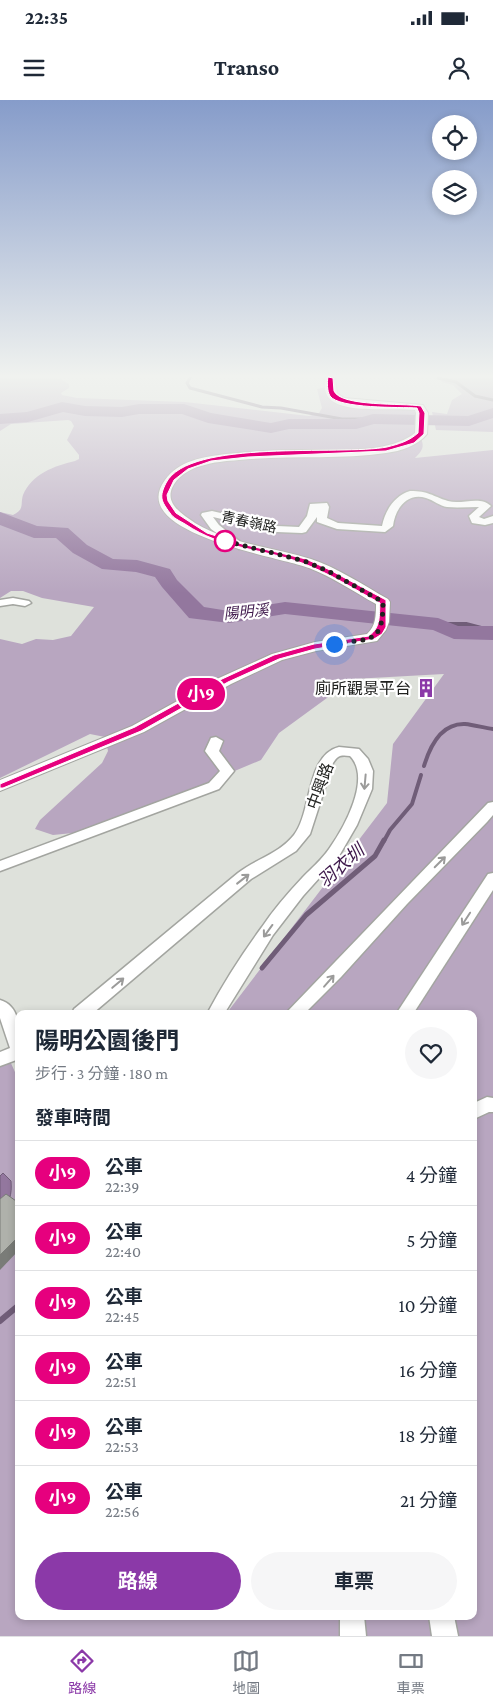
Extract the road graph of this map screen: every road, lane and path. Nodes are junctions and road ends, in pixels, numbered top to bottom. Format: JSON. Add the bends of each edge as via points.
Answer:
{"nodes":[{"id":1,"x":377,"y":450,"type":"edge"},
{"id":2,"x":493,"y":519,"type":"edge"},
{"id":3,"x":240,"y":546,"type":"junction"},
{"id":4,"x":0,"y":603,"type":"edge"},
{"id":5,"x":25,"y":603,"type":"dead end"},
{"id":6,"x":216,"y":741,"type":"dead end"},
{"id":7,"x":0,"y":786,"type":"edge"},
{"id":8,"x":493,"y":806,"type":"edge"},
{"id":9,"x":0,"y":866,"type":"edge"},
{"id":10,"x":493,"y":878,"type":"edge"},
{"id":11,"x":0,"y":1006,"type":"edge"},
{"id":12,"x":85,"y":1010,"type":"edge"},
{"id":13,"x":218,"y":1010,"type":"edge"},
{"id":14,"x":298,"y":1010,"type":"edge"},
{"id":15,"x":407,"y":1010,"type":"edge"},
{"id":16,"x":15,"y":1035,"type":"edge"},
{"id":17,"x":15,"y":1053,"type":"edge"},
{"id":18,"x":0,"y":1059,"type":"edge"},
{"id":19,"x":493,"y":1105,"type":"edge"},
{"id":20,"x":477,"y":1110,"type":"edge"},
{"id":21,"x":352,"y":1620,"type":"edge"},
{"id":22,"x":442,"y":1620,"type":"edge"},
{"id":23,"x":353,"y":1636,"type":"edge"},
{"id":24,"x":445,"y":1636,"type":"edge"}],
"edges":[{"from":1,"to":3,"type":"street","via":[[210,459],[186,468],[171,479],[163,495],[174,514],[205,535]]},
{"from":2,"to":3,"type":"street","name":"青春嶺路","via":[[476,521],[474,516],[486,506],[481,504],[447,504],[425,494],[410,494],[401,500],[389,516],[385,529],[337,526],[321,520],[323,505],[314,506],[312,516],[302,530],[277,529],[206,515],[215,527]]},
{"from":3,"to":7,"type":"street","via":[[304,561],[383,602],[379,632],[372,638],[314,647],[277,657],[225,681],[138,729]]},
{"from":4,"to":5,"type":"street"},
{"from":6,"to":9,"type":"street","via":[[212,751],[227,771],[214,786]]},
{"from":14,"to":8,"type":"street","one_way":true,"via":[[319,992]]},
{"from":10,"to":15,"type":"street","one_way":true},
{"from":11,"to":16,"type":"street","via":[[10,1019]]},
{"from":12,"to":13,"type":"street","name":"中興路","one_way":true,"via":[[246,875],[291,848],[303,834],[332,754],[354,752],[366,771],[365,788],[350,825],[334,853],[267,931]]},
{"from":17,"to":18,"type":"street"},
{"from":19,"to":20,"type":"street","via":[[487,1104]]},
{"from":21,"to":23,"type":"street"},
{"from":22,"to":24,"type":"street"}]}
